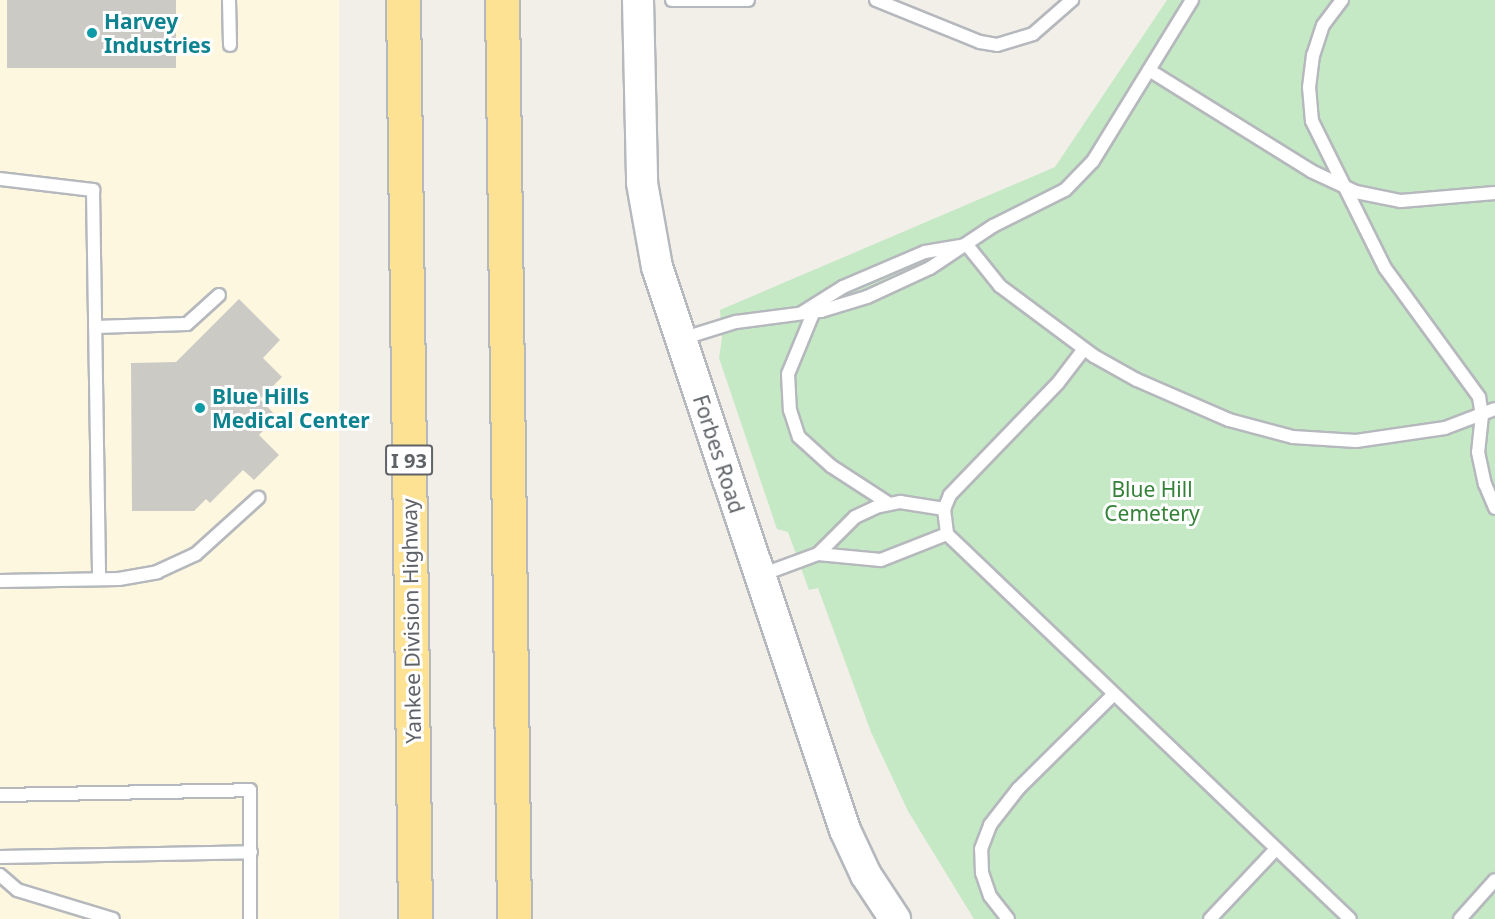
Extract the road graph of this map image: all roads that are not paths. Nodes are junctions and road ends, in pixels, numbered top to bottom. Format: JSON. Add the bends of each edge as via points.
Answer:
{"nodes":[{"id":1,"x":229,"y":0,"type":"edge"},
{"id":2,"x":403,"y":0,"type":"edge"},
{"id":3,"x":502,"y":0,"type":"edge"},
{"id":4,"x":638,"y":0,"type":"edge"},
{"id":5,"x":672,"y":0,"type":"edge"},
{"id":6,"x":748,"y":0,"type":"edge"},
{"id":7,"x":876,"y":0,"type":"edge"},
{"id":8,"x":1072,"y":0,"type":"edge"},
{"id":9,"x":1192,"y":0,"type":"edge"},
{"id":10,"x":1342,"y":0,"type":"edge"},
{"id":11,"x":230,"y":45,"type":"dead end"},
{"id":12,"x":1149,"y":70,"type":"junction"},
{"id":13,"x":0,"y":179,"type":"edge"},
{"id":14,"x":1341,"y":186,"type":"junction"},
{"id":15,"x":1495,"y":193,"type":"edge"},
{"id":16,"x":967,"y":245,"type":"junction"},
{"id":17,"x":219,"y":295,"type":"dead end"},
{"id":18,"x":808,"y":312,"type":"junction"},
{"id":19,"x":95,"y":327,"type":"junction"},
{"id":20,"x":681,"y":339,"type":"junction"},
{"id":21,"x":1084,"y":349,"type":"junction"},
{"id":22,"x":1495,"y":409,"type":"edge"},
{"id":23,"x":1482,"y":415,"type":"junction"},
{"id":24,"x":258,"y":498,"type":"dead end"},
{"id":25,"x":888,"y":503,"type":"junction"},
{"id":26,"x":1495,"y":508,"type":"edge"},
{"id":27,"x":944,"y":509,"type":"junction"},
{"id":28,"x":947,"y":534,"type":"junction"},
{"id":29,"x":818,"y":554,"type":"junction"},
{"id":30,"x":759,"y":575,"type":"junction"},
{"id":31,"x":99,"y":579,"type":"junction"},
{"id":32,"x":0,"y":581,"type":"edge"},
{"id":33,"x":1113,"y":695,"type":"junction"},
{"id":34,"x":0,"y":795,"type":"edge"},
{"id":35,"x":1275,"y":850,"type":"junction"},
{"id":36,"x":251,"y":852,"type":"junction"},
{"id":37,"x":0,"y":857,"type":"edge"},
{"id":38,"x":0,"y":875,"type":"edge"},
{"id":39,"x":1495,"y":880,"type":"edge"},
{"id":40,"x":113,"y":919,"type":"edge"},
{"id":41,"x":250,"y":919,"type":"edge"},
{"id":42,"x":415,"y":919,"type":"edge"},
{"id":43,"x":514,"y":919,"type":"edge"},
{"id":44,"x":895,"y":919,"type":"edge"},
{"id":45,"x":1008,"y":919,"type":"edge"},
{"id":46,"x":1210,"y":919,"type":"edge"},
{"id":47,"x":1350,"y":919,"type":"edge"},
{"id":48,"x":1460,"y":919,"type":"edge"}],
"edges":[{"from":1,"to":11,"type":"lane"},
{"from":2,"to":42,"type":"highway","name":"Yankee Division Highway","number":"I 93"},
{"from":3,"to":43,"type":"highway"},
{"from":4,"to":20,"type":"street","name":"Forbes Road","via":[[644,202],[657,267]]},
{"from":5,"to":6,"type":"lane"},
{"from":7,"to":8,"type":"lane","via":[[980,42],[997,45],[1033,34]]},
{"from":9,"to":12,"type":"lane"},
{"from":10,"to":14,"type":"lane","via":[[1316,41],[1309,87],[1312,121]]},
{"from":12,"to":14,"type":"lane"},
{"from":12,"to":16,"type":"lane","via":[[1093,161],[1075,182],[993,226]]},
{"from":13,"to":19,"type":"lane","via":[[93,190]]},
{"from":14,"to":15,"type":"lane","via":[[1371,197],[1401,201]]},
{"from":14,"to":23,"type":"lane","via":[[1393,282],[1474,388]]},
{"from":16,"to":18,"type":"lane","via":[[930,268],[867,297]]},
{"from":16,"to":18,"type":"lane","via":[[925,252],[843,287]]},
{"from":16,"to":21,"type":"lane","via":[[1000,285]]},
{"from":17,"to":19,"type":"lane","via":[[187,324]]},
{"from":18,"to":20,"type":"lane","via":[[735,322]]},
{"from":18,"to":25,"type":"lane","via":[[788,374],[790,410],[799,437],[831,466]]},
{"from":19,"to":31,"type":"lane"},
{"from":20,"to":30,"type":"street","name":"Forbes Road"},
{"from":21,"to":23,"type":"lane","via":[[1121,373],[1209,414],[1293,437],[1335,441],[1397,437],[1445,428]]},
{"from":21,"to":27,"type":"lane","via":[[1058,383],[955,489]]},
{"from":22,"to":23,"type":"lane"},
{"from":23,"to":26,"type":"lane","via":[[1478,452]]},
{"from":24,"to":31,"type":"lane","via":[[208,546],[183,562],[143,575]]},
{"from":25,"to":27,"type":"lane"},
{"from":25,"to":29,"type":"lane","via":[[855,518]]},
{"from":27,"to":28,"type":"lane"},
{"from":28,"to":29,"type":"lane","via":[[881,560]]},
{"from":28,"to":33,"type":"lane"},
{"from":29,"to":30,"type":"lane"},
{"from":30,"to":44,"type":"street","name":"Forbes Road","via":[[845,830]]},
{"from":31,"to":32,"type":"lane"},
{"from":33,"to":35,"type":"lane"},
{"from":33,"to":45,"type":"lane","via":[[1017,789],[990,825],[981,849],[982,873],[990,896]]},
{"from":34,"to":36,"type":"lane","via":[[250,790]]},
{"from":35,"to":46,"type":"lane"},
{"from":35,"to":47,"type":"lane"},
{"from":36,"to":37,"type":"lane"},
{"from":36,"to":41,"type":"lane"},
{"from":38,"to":40,"type":"lane","via":[[17,890]]},
{"from":39,"to":48,"type":"lane"}]}
